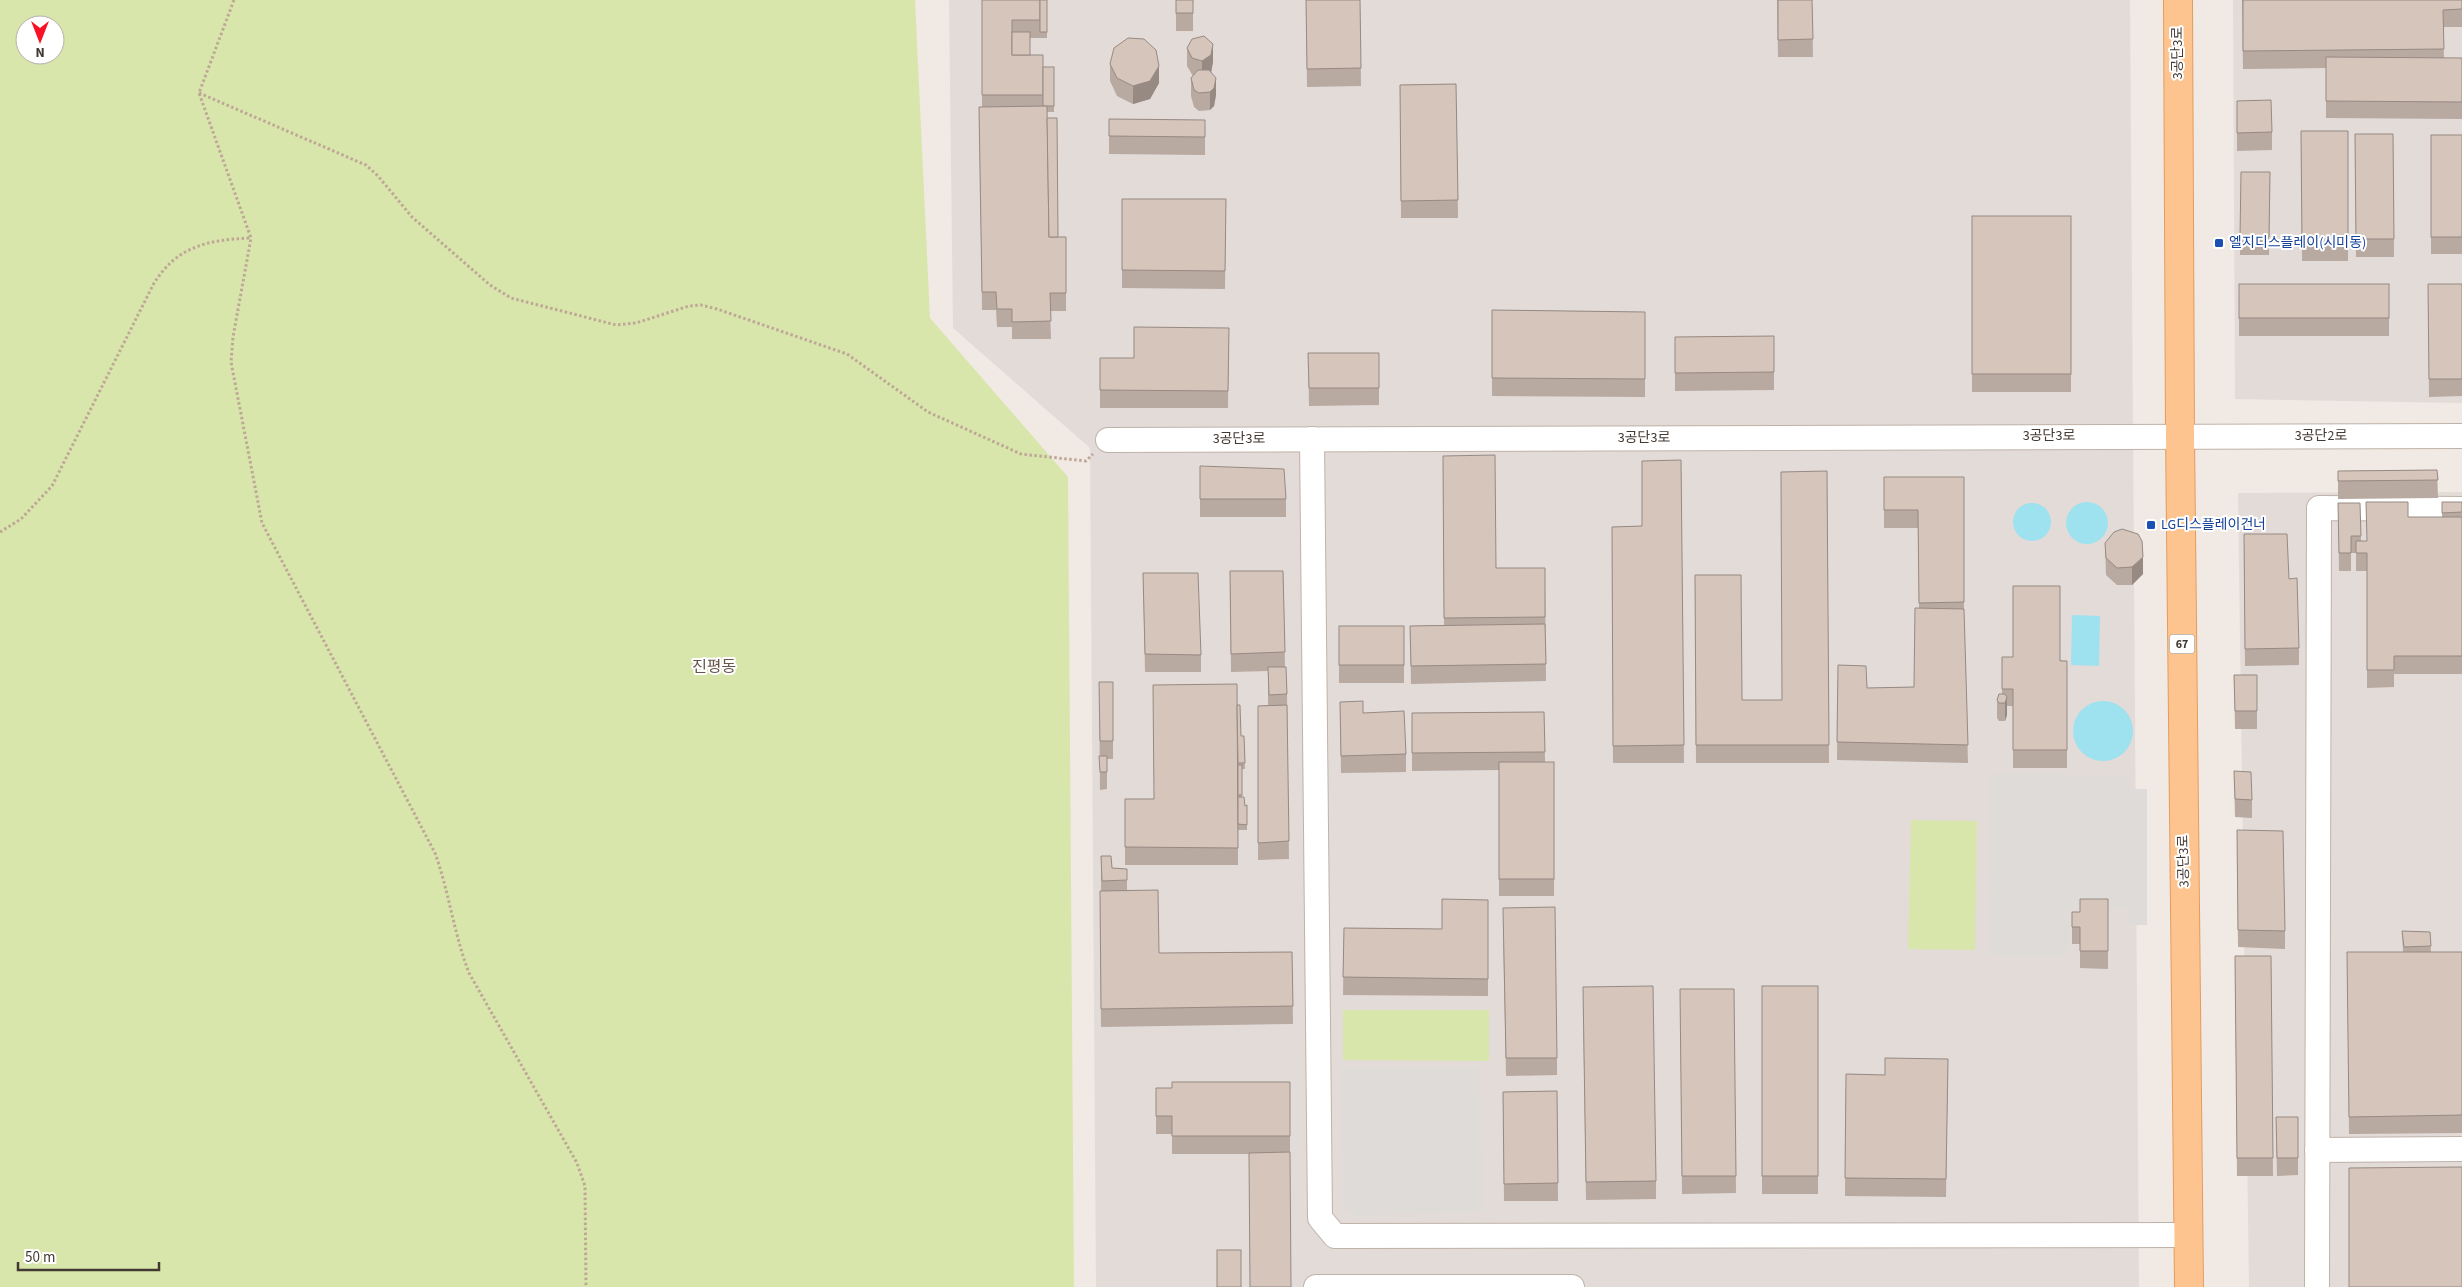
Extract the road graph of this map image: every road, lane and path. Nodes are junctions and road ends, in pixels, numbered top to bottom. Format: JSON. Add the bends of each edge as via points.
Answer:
{"nodes":[{"id":1,"x":234,"y":0,"type":"edge"},
{"id":2,"x":2178,"y":0,"type":"edge"},
{"id":3,"x":199,"y":93,"type":"junction"},
{"id":4,"x":251,"y":238,"type":"junction"},
{"id":5,"x":2180,"y":435,"type":"junction"},
{"id":6,"x":2462,"y":436,"type":"edge"},
{"id":7,"x":1312,"y":439,"type":"junction"},
{"id":8,"x":1108,"y":440,"type":"joint"},
{"id":9,"x":2462,"y":510,"type":"edge"},
{"id":10,"x":0,"y":532,"type":"edge"},
{"id":11,"x":2317,"y":1150,"type":"junction"},
{"id":12,"x":2462,"y":1150,"type":"edge"},
{"id":13,"x":2188,"y":1235,"type":"junction"},
{"id":14,"x":586,"y":1287,"type":"edge"},
{"id":15,"x":1316,"y":1287,"type":"edge"},
{"id":16,"x":1572,"y":1287,"type":"edge"},
{"id":17,"x":2189,"y":1287,"type":"edge"},
{"id":18,"x":2317,"y":1287,"type":"edge"}],
"edges":[{"from":1,"to":3,"type":"path"},
{"from":2,"to":5,"type":"main road","name":"3공단3로","number":"67"},
{"from":3,"to":4,"type":"path"},
{"from":3,"to":8,"type":"path","via":[[366,165],[412,217],[490,285],[511,298],[616,325],[636,323],[690,306],[717,309],[848,354],[928,412],[1021,454],[1086,461]]},
{"from":4,"to":10,"type":"path","via":[[203,243],[167,265],[153,285],[52,486],[21,519]]},
{"from":4,"to":14,"type":"path","via":[[233,337],[232,362],[262,523],[436,853],[469,973],[577,1163],[585,1186]]},
{"from":5,"to":6,"type":"street","name":"3공단2로"},
{"from":5,"to":7,"type":"street","name":"3공단3로"},
{"from":5,"to":13,"type":"main road","name":"3공단3로","number":"67"},
{"from":7,"to":8,"type":"street","name":"3공단3로"},
{"from":7,"to":13,"type":"street","via":[[1320,1218],[1335,1236]]},
{"from":9,"to":11,"type":"street","via":[[2319,508]]},
{"from":11,"to":12,"type":"street"},
{"from":11,"to":18,"type":"street"},
{"from":13,"to":17,"type":"main road","name":"3공단3로","number":"67"},
{"from":15,"to":16,"type":"street"}]}
